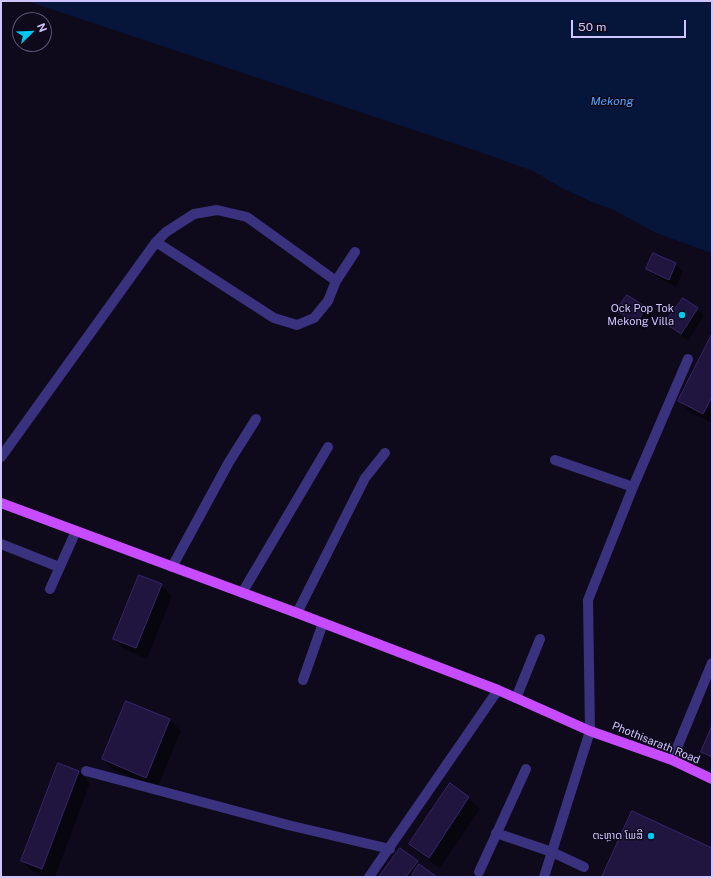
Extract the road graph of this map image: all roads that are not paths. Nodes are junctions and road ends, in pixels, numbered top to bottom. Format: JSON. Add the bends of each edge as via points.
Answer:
{"nodes":[{"id":1,"x":156,"y":242,"type":"junction"},
{"id":2,"x":355,"y":252,"type":"dead end"},
{"id":3,"x":336,"y":281,"type":"junction"},
{"id":4,"x":688,"y":359,"type":"dead end"},
{"id":5,"x":256,"y":419,"type":"dead end"},
{"id":6,"x":328,"y":447,"type":"dead end"},
{"id":7,"x":385,"y":453,"type":"dead end"},
{"id":8,"x":1,"y":457,"type":"edge"},
{"id":9,"x":555,"y":460,"type":"dead end"},
{"id":10,"x":633,"y":487,"type":"junction"},
{"id":11,"x":1,"y":503,"type":"edge"},
{"id":12,"x":76,"y":530,"type":"junction"},
{"id":13,"x":1,"y":544,"type":"edge"},
{"id":14,"x":172,"y":567,"type":"junction"},
{"id":15,"x":59,"y":568,"type":"junction"},
{"id":16,"x":50,"y":589,"type":"dead end"},
{"id":17,"x":242,"y":593,"type":"junction"},
{"id":18,"x":297,"y":613,"type":"junction"},
{"id":19,"x":323,"y":623,"type":"junction"},
{"id":20,"x":540,"y":638,"type":"dead end"},
{"id":21,"x":712,"y":663,"type":"edge"},
{"id":22,"x":303,"y":680,"type":"dead end"},
{"id":23,"x":498,"y":690,"type":"junction"},
{"id":24,"x":516,"y":698,"type":"junction"},
{"id":25,"x":590,"y":731,"type":"junction"},
{"id":26,"x":672,"y":760,"type":"junction"},
{"id":27,"x":526,"y":769,"type":"dead end"},
{"id":28,"x":86,"y":771,"type":"dead end"},
{"id":29,"x":712,"y":779,"type":"edge"},
{"id":30,"x":496,"y":833,"type":"junction"},
{"id":31,"x":390,"y":849,"type":"junction"},
{"id":32,"x":552,"y":852,"type":"junction"},
{"id":33,"x":584,"y":867,"type":"dead end"},
{"id":34,"x":479,"y":872,"type":"dead end"},
{"id":35,"x":369,"y":877,"type":"edge"},
{"id":36,"x":544,"y":877,"type":"edge"}],
"edges":[{"from":1,"to":3,"type":"street","via":[[166,232],[194,214],[217,210],[247,217]]},
{"from":1,"to":3,"type":"street","via":[[274,318],[297,325],[314,318],[328,301]]},
{"from":1,"to":8,"type":"street"},
{"from":2,"to":3,"type":"street"},
{"from":4,"to":10,"type":"street"},
{"from":5,"to":14,"type":"street","via":[[229,462]]},
{"from":6,"to":17,"type":"street"},
{"from":7,"to":18,"type":"street","via":[[365,478]]},
{"from":9,"to":10,"type":"street"},
{"from":10,"to":25,"type":"street","via":[[588,600]]},
{"from":11,"to":12,"type":"main road","name":"Phothisarath Road"},
{"from":12,"to":14,"type":"main road","name":"Phothisarath Road"},
{"from":12,"to":15,"type":"street"},
{"from":13,"to":15,"type":"street"},
{"from":14,"to":17,"type":"main road","name":"Phothisarath Road"},
{"from":15,"to":16,"type":"street"},
{"from":17,"to":18,"type":"main road","name":"Phothisarath Road"},
{"from":18,"to":19,"type":"main road","name":"Phothisarath Road"},
{"from":19,"to":22,"type":"street"},
{"from":19,"to":23,"type":"main road","name":"Phothisarath Road"},
{"from":20,"to":24,"type":"street"},
{"from":21,"to":26,"type":"street"},
{"from":23,"to":24,"type":"main road","name":"Phothisarath Road"},
{"from":23,"to":31,"type":"street"},
{"from":24,"to":25,"type":"main road","name":"Phothisarath Road"},
{"from":25,"to":26,"type":"main road","name":"Phothisarath Road"},
{"from":25,"to":32,"type":"street"},
{"from":26,"to":29,"type":"main road","name":"Phothisarath Road"},
{"from":27,"to":30,"type":"street"},
{"from":28,"to":31,"type":"street","via":[[288,825]]},
{"from":30,"to":32,"type":"street"},
{"from":30,"to":34,"type":"street"},
{"from":31,"to":35,"type":"street"},
{"from":32,"to":33,"type":"street"},
{"from":32,"to":36,"type":"street"}]}
